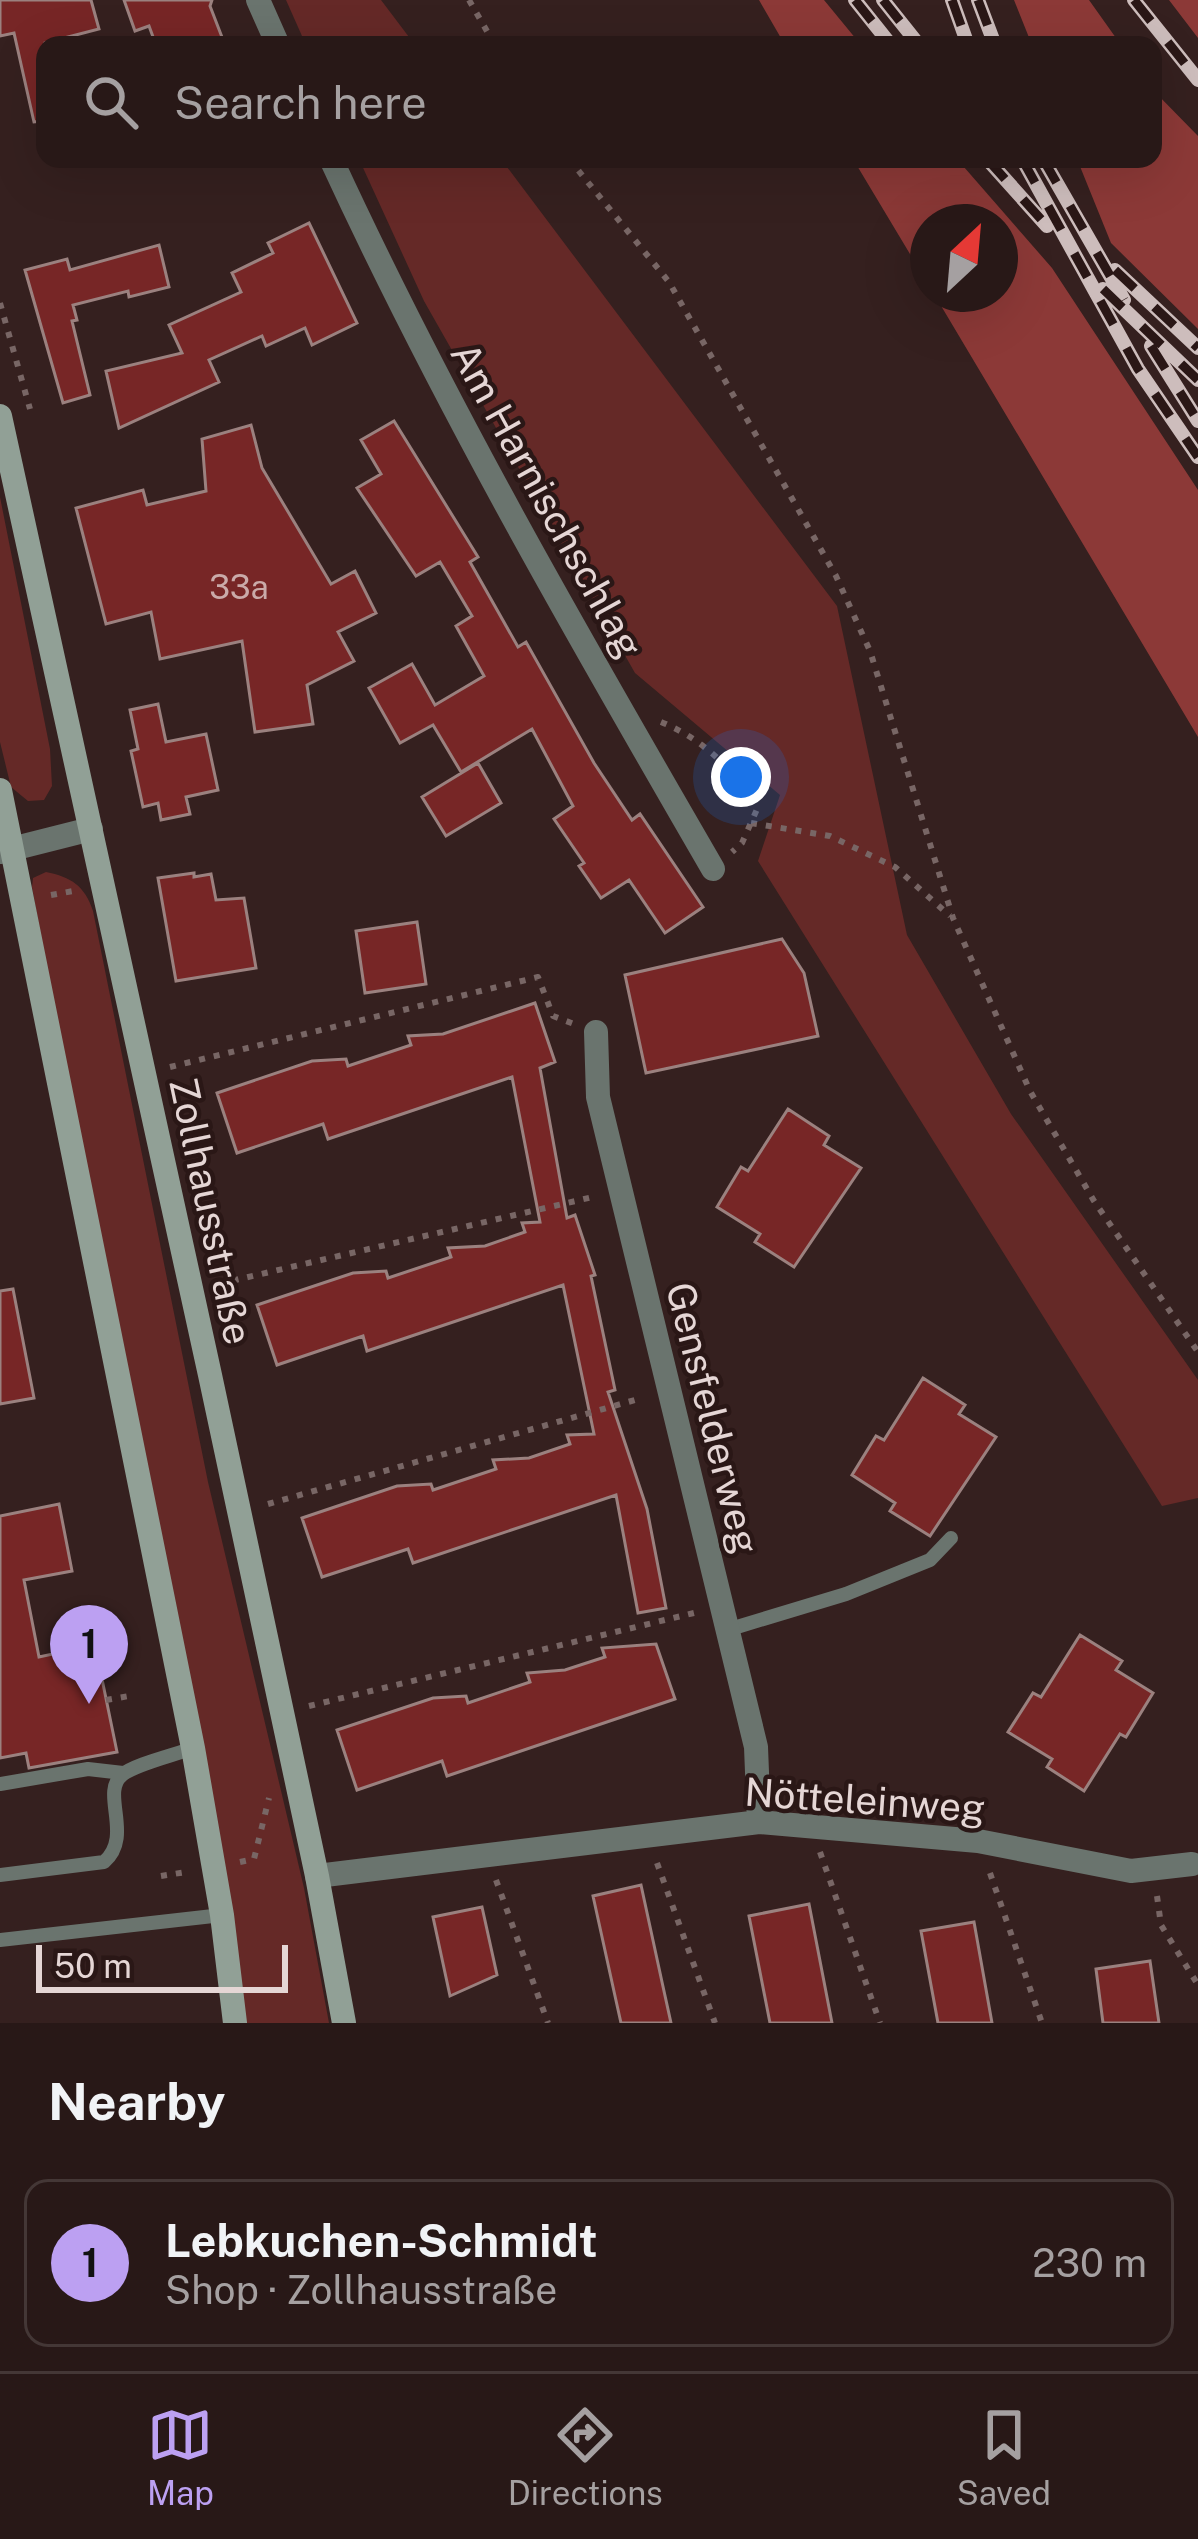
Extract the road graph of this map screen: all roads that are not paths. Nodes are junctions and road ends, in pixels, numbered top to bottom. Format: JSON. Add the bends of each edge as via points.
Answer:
{"nodes":[{"id":1,"x":258,"y":0,"type":"edge"},
{"id":2,"x":274,"y":36,"type":"edge"},
{"id":3,"x":335,"y":168,"type":"edge"},
{"id":4,"x":0,"y":416,"type":"edge"},
{"id":5,"x":0,"y":790,"type":"edge"},
{"id":6,"x":91,"y":829,"type":"junction"},
{"id":7,"x":6,"y":850,"type":"edge"},
{"id":8,"x":712,"y":869,"type":"road end"},
{"id":9,"x":596,"y":1032,"type":"road end"},
{"id":10,"x":951,"y":1538,"type":"dead end"},
{"id":11,"x":725,"y":1618,"type":"junction"},
{"id":12,"x":193,"y":1748,"type":"junction"},
{"id":13,"x":123,"y":1773,"type":"junction"},
{"id":14,"x":0,"y":1784,"type":"edge"},
{"id":15,"x":759,"y":1822,"type":"junction"},
{"id":16,"x":1192,"y":1864,"type":"dead end"},
{"id":17,"x":0,"y":1876,"type":"edge"},
{"id":18,"x":317,"y":1876,"type":"junction"},
{"id":19,"x":222,"y":1915,"type":"junction"},
{"id":20,"x":0,"y":1940,"type":"edge"},
{"id":21,"x":235,"y":2023,"type":"edge"},
{"id":22,"x":344,"y":2023,"type":"edge"}],
"edges":[{"from":1,"to":2,"type":"street"},
{"from":3,"to":8,"type":"street","name":"Am Harnischschlag","via":[[515,526]]},
{"from":4,"to":6,"type":"main road","name":"Zollhausstraße"},
{"from":5,"to":7,"type":"main road"},
{"from":6,"to":7,"type":"street"},
{"from":6,"to":18,"type":"main road","name":"Zollhausstraße"},
{"from":7,"to":12,"type":"main road","via":[[23,900]]},
{"from":9,"to":11,"type":"street","name":"Gensfelderweg","via":[[598,1096]]},
{"from":10,"to":11,"type":"lane","via":[[930,1560],[846,1594]]},
{"from":11,"to":15,"type":"street","name":"Gensfelderweg","via":[[756,1747]]},
{"from":12,"to":13,"type":"lane"},
{"from":12,"to":19,"type":"main road"},
{"from":13,"to":14,"type":"lane","via":[[88,1769]]},
{"from":13,"to":17,"type":"lane","via":[[115,1785],[119,1841],[104,1862]]},
{"from":15,"to":16,"type":"street","name":"Nötteleinweg","via":[[978,1841],[1131,1871]]},
{"from":15,"to":18,"type":"street","name":"Nötteleinweg"},
{"from":18,"to":22,"type":"main road","name":"Zollhausstraße"},
{"from":19,"to":20,"type":"lane"},
{"from":19,"to":21,"type":"main road"}]}
